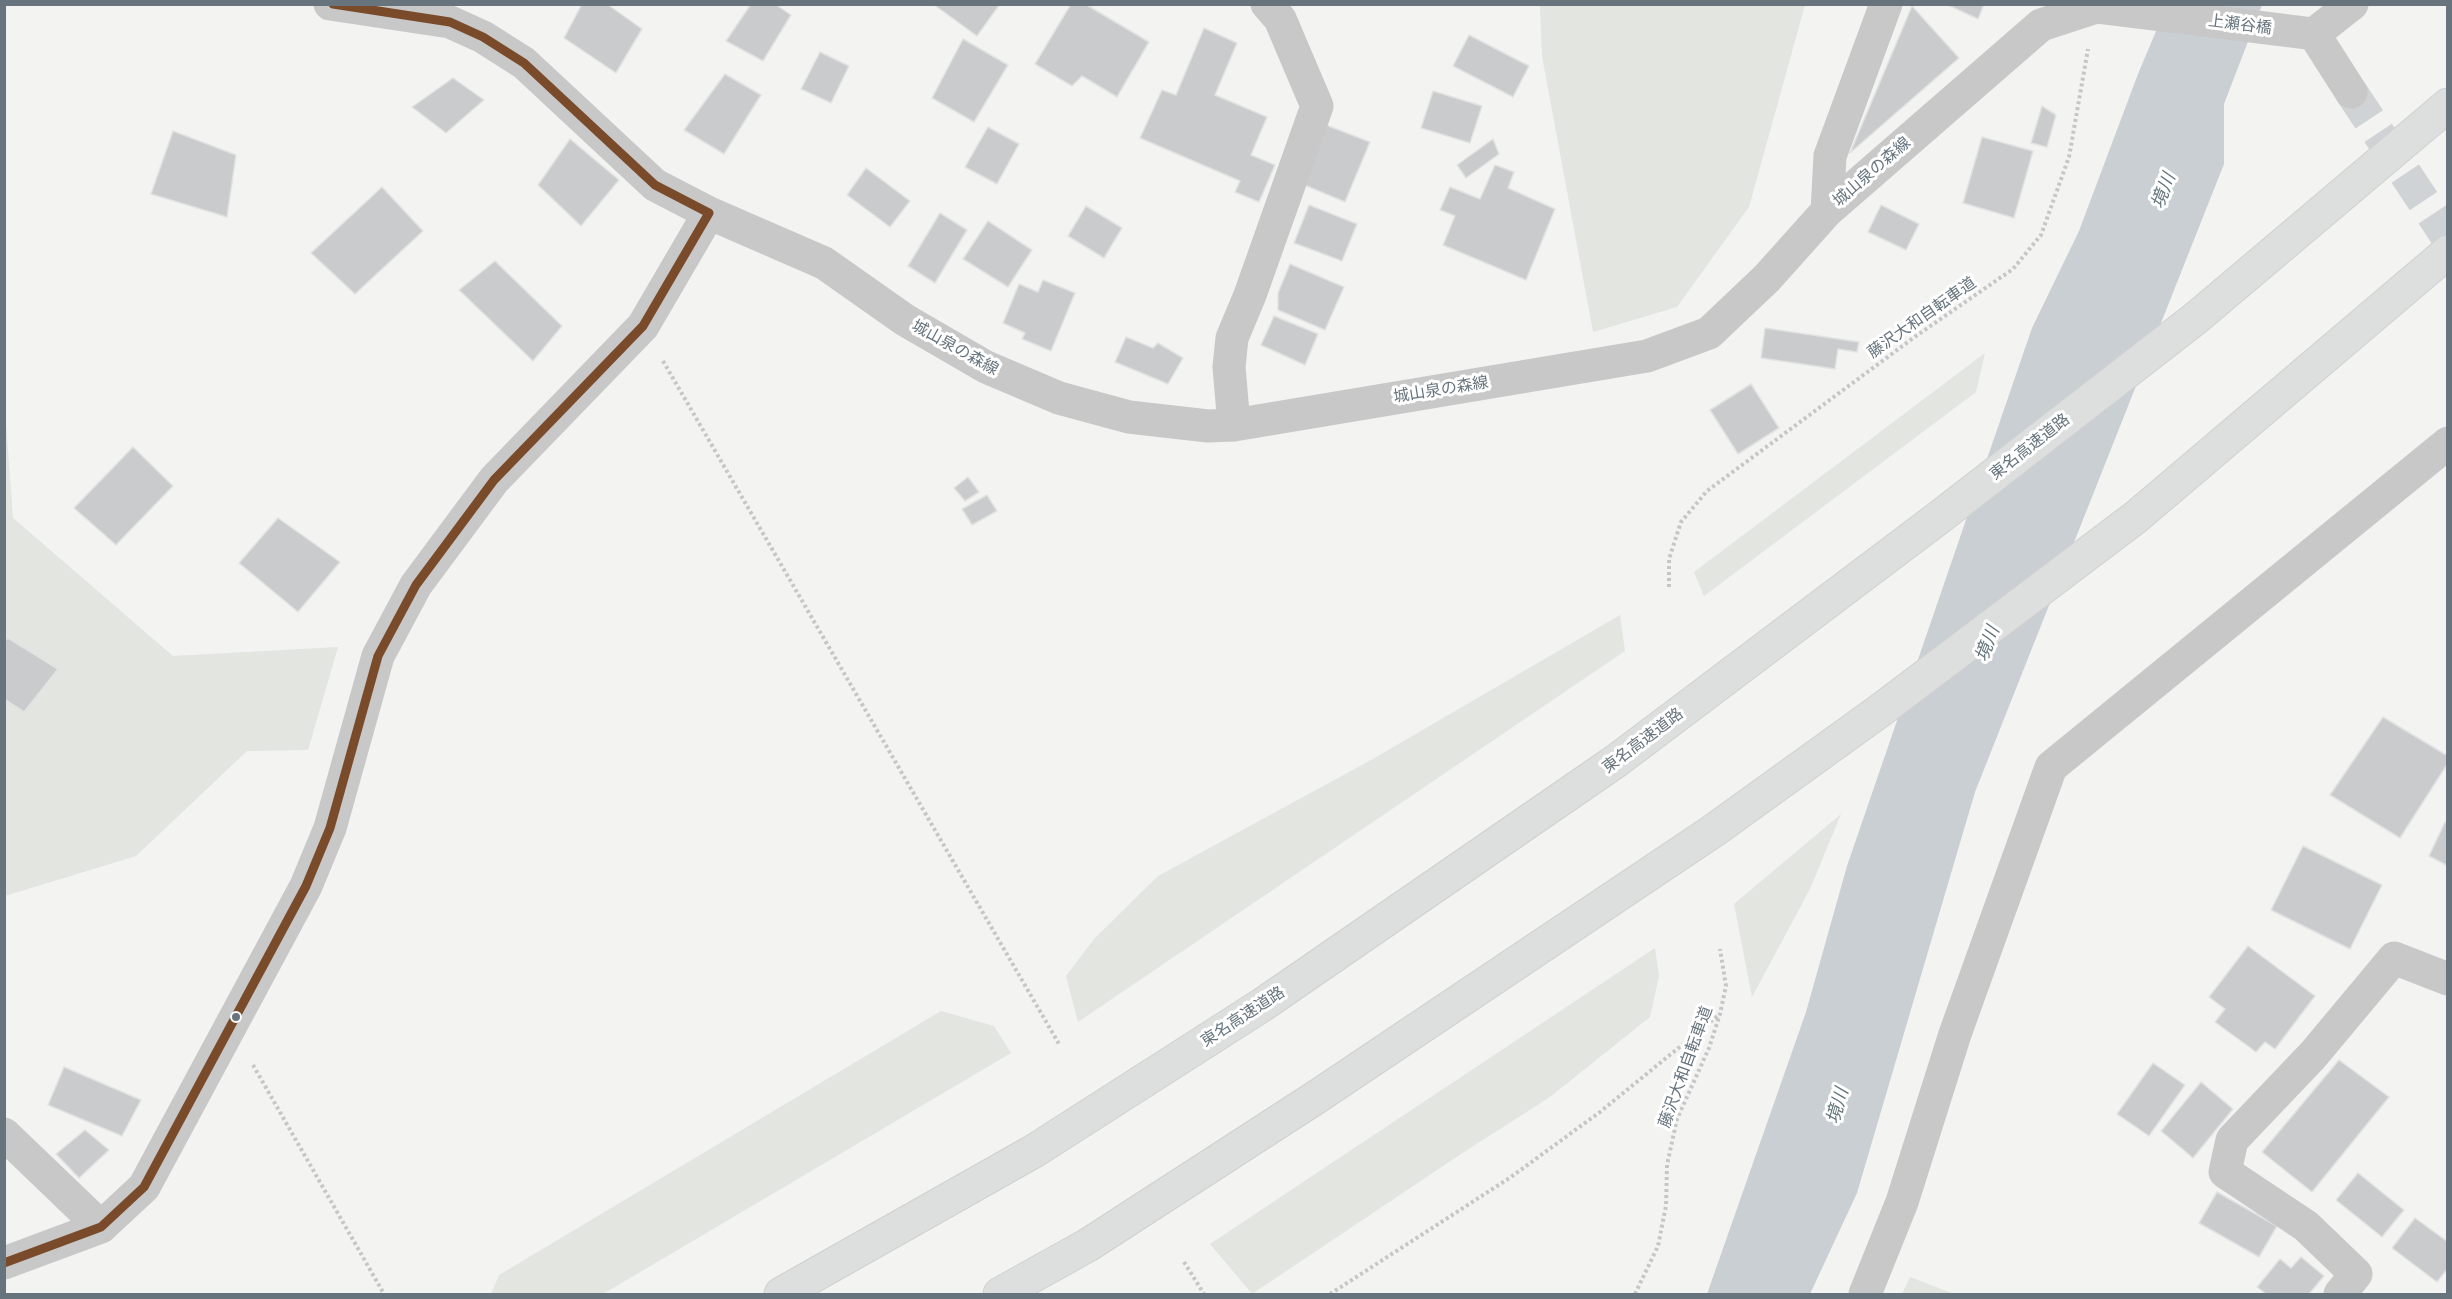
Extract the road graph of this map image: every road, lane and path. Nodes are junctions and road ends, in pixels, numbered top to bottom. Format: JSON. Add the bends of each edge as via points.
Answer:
{"nodes":[{"id":1,"x":330,"y":4,"type":"edge"},
{"id":2,"x":1887,"y":4,"type":"edge"},
{"id":3,"x":2352,"y":4,"type":"edge"},
{"id":4,"x":2096,"y":7,"type":"junction"},
{"id":5,"x":1279,"y":9,"type":"edge"},
{"id":6,"x":2314,"y":34,"type":"junction"},
{"id":7,"x":2351,"y":92,"type":"tunnel mouth"},
{"id":8,"x":2448,"y":105,"type":"edge"},
{"id":9,"x":1827,"y":211,"type":"junction"},
{"id":10,"x":709,"y":213,"type":"junction"},
{"id":11,"x":2448,"y":252,"type":"edge"},
{"id":12,"x":643,"y":326,"type":"junction"},
{"id":13,"x":1234,"y":425,"type":"junction"},
{"id":14,"x":2448,"y":443,"type":"edge"},
{"id":15,"x":1669,"y":587,"type":"dead end"},
{"id":16,"x":1720,"y":949,"type":"dead end"},
{"id":17,"x":2448,"y":979,"type":"edge"},
{"id":18,"x":1720,"y":1014,"type":"junction"},
{"id":19,"x":230,"y":1025,"type":"junction"},
{"id":20,"x":1059,"y":1044,"type":"dead end"},
{"id":21,"x":4,"y":1134,"type":"edge"},
{"id":22,"x":101,"y":1227,"type":"junction"},
{"id":23,"x":1184,"y":1262,"type":"dead end"},
{"id":24,"x":4,"y":1263,"type":"edge"},
{"id":25,"x":384,"y":1294,"type":"edge"},
{"id":26,"x":781,"y":1294,"type":"edge"},
{"id":27,"x":1000,"y":1294,"type":"edge"},
{"id":28,"x":1204,"y":1294,"type":"edge"},
{"id":29,"x":1330,"y":1294,"type":"edge"},
{"id":30,"x":1635,"y":1294,"type":"edge"},
{"id":31,"x":1865,"y":1294,"type":"edge"},
{"id":32,"x":2340,"y":1294,"type":"edge"}],
"edges":[{"from":1,"to":10,"type":"street","name":"城山泉の森線","via":[[450,22],[483,36],[524,63],[655,185]]},
{"from":2,"to":9,"type":"street","via":[[1830,156]]},
{"from":3,"to":6,"type":"street"},
{"from":4,"to":6,"type":"street","name":"上瀬谷橋"},
{"from":4,"to":9,"type":"street","name":"城山泉の森線","via":[[2041,25]]},
{"from":4,"to":15,"type":"path","name":"藤沢大和自転車道","via":[[2069,157],[2041,234],[2013,268],[1707,491],[1681,522],[1669,560]]},
{"from":5,"to":13,"type":"street","via":[[1317,106],[1232,338],[1229,367]]},
{"from":6,"to":7,"type":"street"},
{"from":8,"to":26,"type":"highway","name":"東名高速道路","via":[[2196,318],[1616,761],[1262,1005],[1034,1151]]},
{"from":9,"to":13,"type":"street","name":"城山泉の森線","via":[[1767,278],[1709,333],[1647,356]]},
{"from":10,"to":12,"type":"street"},
{"from":10,"to":13,"type":"street","name":"城山泉の森線","via":[[824,263],[905,320],[987,368],[1059,398],[1129,417]]},
{"from":11,"to":27,"type":"highway","via":[[2136,517],[1713,831],[1315,1098],[1088,1245]]},
{"from":12,"to":19,"type":"street","via":[[494,480],[416,585],[378,656],[330,828],[306,886]]},
{"from":12,"to":20,"type":"path"},
{"from":14,"to":31,"type":"street","via":[[2051,767],[1955,1034],[1902,1202]]},
{"from":16,"to":18,"type":"path","name":"藤沢大和自転車道","via":[[1726,986]]},
{"from":17,"to":32,"type":"street","via":[[2394,958],[2313,1054],[2232,1140],[2225,1172],[2306,1226],[2356,1274]]},
{"from":18,"to":29,"type":"path","via":[[1600,1112],[1511,1177]]},
{"from":18,"to":30,"type":"path","name":"藤沢大和自転車道","via":[[1677,1119],[1667,1165],[1666,1206],[1658,1246]]},
{"from":19,"to":22,"type":"street","via":[[144,1187]]},
{"from":19,"to":25,"type":"path"},
{"from":21,"to":22,"type":"street"},
{"from":22,"to":24,"type":"street"},
{"from":23,"to":28,"type":"path"}]}
